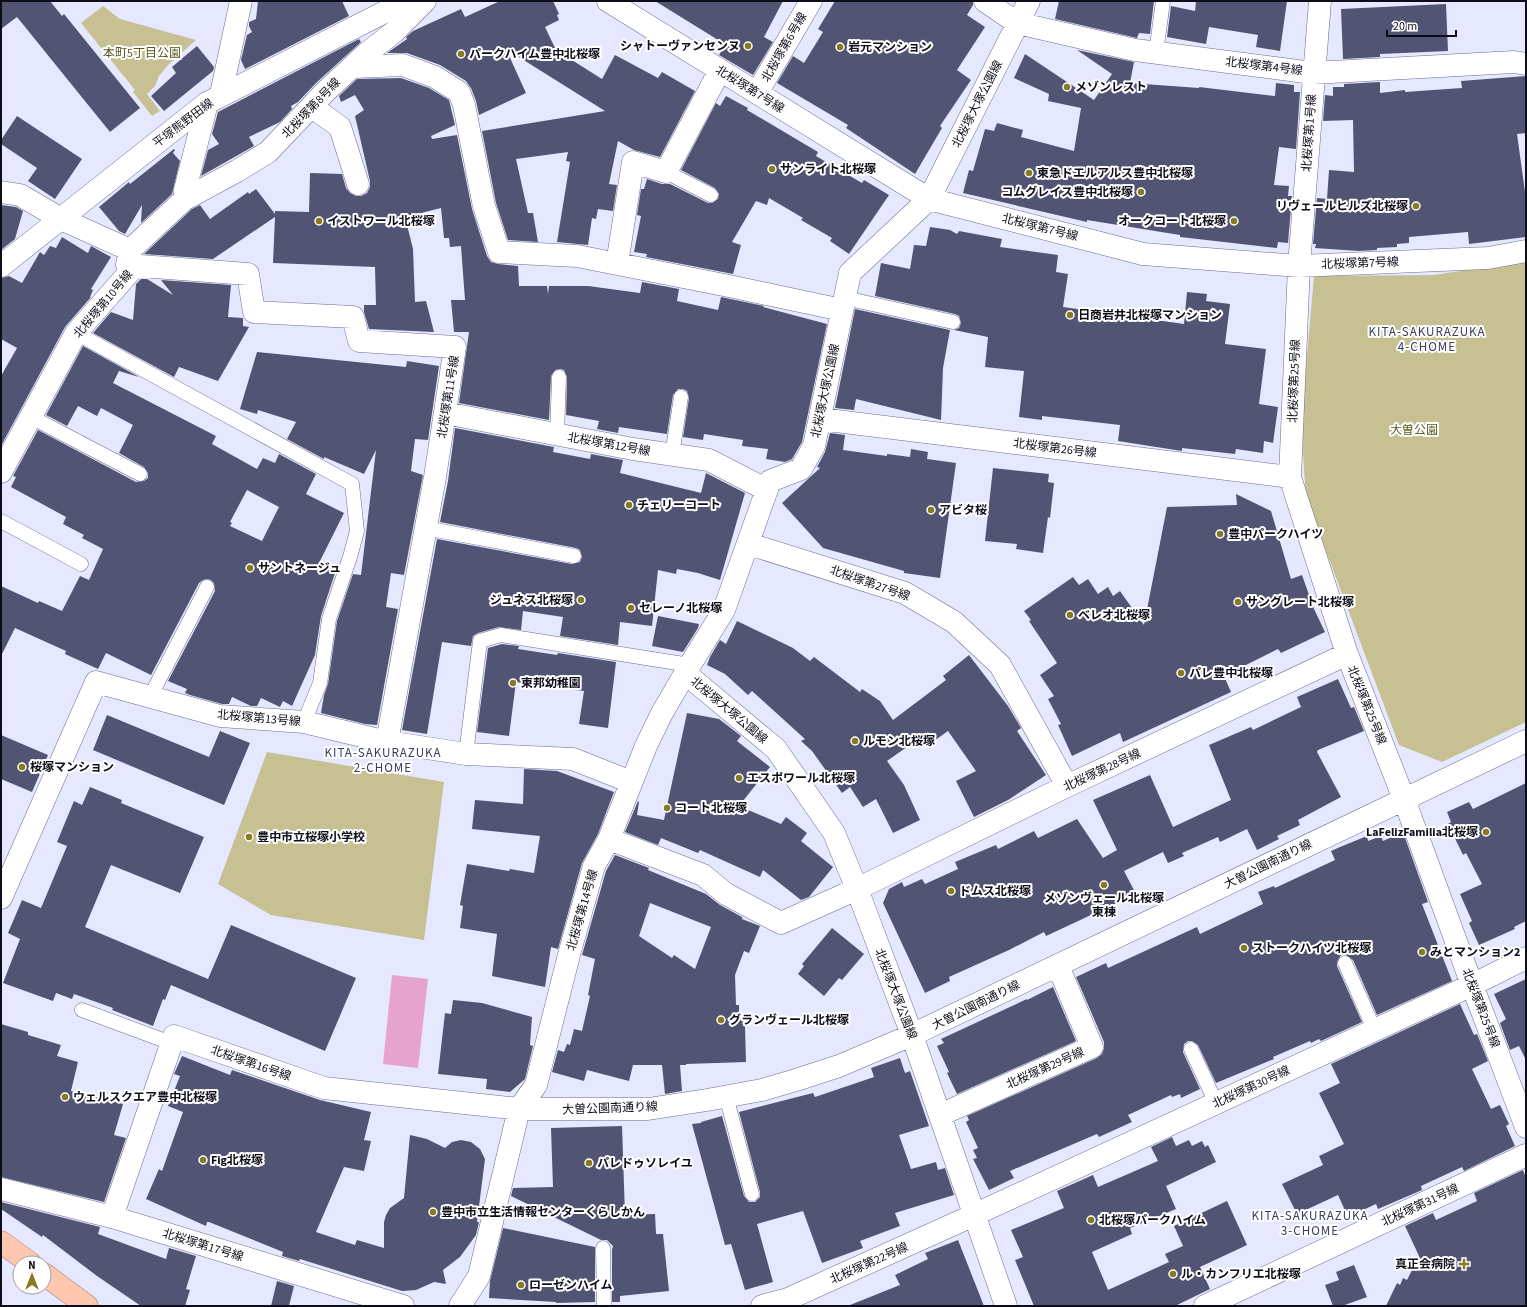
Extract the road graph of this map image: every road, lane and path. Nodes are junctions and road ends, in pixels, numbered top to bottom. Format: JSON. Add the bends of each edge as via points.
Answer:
{"nodes":[{"id":1,"x":241,"y":1,"type":"edge"},
{"id":2,"x":406,"y":1,"type":"edge"},
{"id":3,"x":425,"y":1,"type":"edge"},
{"id":4,"x":608,"y":1,"type":"edge"},
{"id":5,"x":811,"y":1,"type":"edge"},
{"id":6,"x":985,"y":1,"type":"edge"},
{"id":7,"x":1029,"y":1,"type":"edge"},
{"id":8,"x":1163,"y":1,"type":"edge"},
{"id":9,"x":1320,"y":1,"type":"edge"},
{"id":10,"x":1018,"y":23,"type":"junction"},
{"id":11,"x":1156,"y":53,"type":"junction"},
{"id":12,"x":1520,"y":63,"type":"edge"},
{"id":13,"x":353,"y":66,"type":"junction"},
{"id":14,"x":720,"y":70,"type":"junction"},
{"id":15,"x":1313,"y":73,"type":"junction"},
{"id":16,"x":758,"y":93,"type":"junction"},
{"id":17,"x":214,"y":98,"type":"junction"},
{"id":18,"x":312,"y":107,"type":"junction"},
{"id":19,"x":666,"y":172,"type":"junction"},
{"id":20,"x":358,"y":184,"type":"dead end"},
{"id":21,"x":1,"y":192,"type":"edge"},
{"id":22,"x":711,"y":195,"type":"dead end"},
{"id":23,"x":185,"y":199,"type":"junction"},
{"id":24,"x":929,"y":199,"type":"junction"},
{"id":25,"x":61,"y":218,"type":"junction"},
{"id":26,"x":1526,"y":251,"type":"edge"},
{"id":27,"x":133,"y":258,"type":"junction"},
{"id":28,"x":617,"y":264,"type":"junction"},
{"id":29,"x":1,"y":266,"type":"edge"},
{"id":30,"x":1299,"y":266,"type":"junction"},
{"id":31,"x":843,"y":304,"type":"junction"},
{"id":32,"x":953,"y":322,"type":"dead end"},
{"id":33,"x":76,"y":333,"type":"junction"},
{"id":34,"x":559,"y":377,"type":"dead end"},
{"id":35,"x":681,"y":397,"type":"dead end"},
{"id":36,"x":445,"y":413,"type":"junction"},
{"id":37,"x":31,"y":417,"type":"junction"},
{"id":38,"x":820,"y":419,"type":"junction"},
{"id":39,"x":557,"y":434,"type":"junction"},
{"id":40,"x":672,"y":455,"type":"junction"},
{"id":41,"x":1,"y":472,"type":"edge"},
{"id":42,"x":140,"y":474,"type":"dead end"},
{"id":43,"x":1290,"y":477,"type":"junction"},
{"id":44,"x":767,"y":490,"type":"junction"},
{"id":45,"x":1,"y":521,"type":"edge"},
{"id":46,"x":426,"y":528,"type":"junction"},
{"id":47,"x":749,"y":544,"type":"junction"},
{"id":48,"x":574,"y":556,"type":"dead end"},
{"id":49,"x":81,"y":564,"type":"dead end"},
{"id":50,"x":207,"y":587,"type":"dead end"},
{"id":51,"x":1347,"y":654,"type":"junction"},
{"id":52,"x":688,"y":669,"type":"junction"},
{"id":53,"x":150,"y":697,"type":"junction"},
{"id":54,"x":304,"y":722,"type":"junction"},
{"id":55,"x":1526,"y":741,"type":"edge"},
{"id":56,"x":387,"y":742,"type":"junction"},
{"id":57,"x":466,"y":754,"type":"junction"},
{"id":58,"x":631,"y":782,"type":"junction"},
{"id":59,"x":1067,"y":786,"type":"junction"},
{"id":60,"x":1404,"y":799,"type":"junction"},
{"id":61,"x":609,"y":839,"type":"junction"},
{"id":62,"x":857,"y":889,"type":"junction"},
{"id":63,"x":1,"y":898,"type":"edge"},
{"id":64,"x":1526,"y":958,"type":"edge"},
{"id":65,"x":1345,"y":963,"type":"dead end"},
{"id":66,"x":1058,"y":966,"type":"junction"},
{"id":67,"x":1472,"y":985,"type":"junction"},
{"id":68,"x":82,"y":1010,"type":"dead end"},
{"id":69,"x":1374,"y":1030,"type":"junction"},
{"id":70,"x":912,"y":1035,"type":"junction"},
{"id":71,"x":171,"y":1043,"type":"junction"},
{"id":72,"x":1191,"y":1049,"type":"dead end"},
{"id":73,"x":726,"y":1096,"type":"junction"},
{"id":74,"x":1216,"y":1103,"type":"junction"},
{"id":75,"x":519,"y":1110,"type":"junction"},
{"id":76,"x":940,"y":1115,"type":"junction"},
{"id":77,"x":1526,"y":1128,"type":"edge"},
{"id":78,"x":1526,"y":1155,"type":"edge"},
{"id":79,"x":1,"y":1189,"type":"edge"},
{"id":80,"x":752,"y":1194,"type":"dead end"},
{"id":81,"x":974,"y":1215,"type":"junction"},
{"id":82,"x":112,"y":1217,"type":"junction"},
{"id":83,"x":1,"y":1242,"type":"edge"},
{"id":84,"x":603,"y":1248,"type":"dead end"},
{"id":85,"x":19,"y":1255,"type":"edge"},
{"id":86,"x":52,"y":1280,"type":"edge"},
{"id":87,"x":87,"y":1306,"type":"edge"},
{"id":88,"x":403,"y":1306,"type":"edge"},
{"id":89,"x":460,"y":1306,"type":"edge"},
{"id":90,"x":604,"y":1306,"type":"edge"},
{"id":91,"x":762,"y":1306,"type":"edge"},
{"id":92,"x":1006,"y":1306,"type":"edge"},
{"id":93,"x":1205,"y":1306,"type":"edge"}],
"edges":[{"from":1,"to":17,"type":"street"},
{"from":2,"to":17,"type":"street","name":"平塚熊野田線"},
{"from":3,"to":13,"type":"street","name":"北桜塚第8号線","via":[[394,32]]},
{"from":4,"to":14,"type":"street","name":"北桜塚第7号線"},
{"from":5,"to":16,"type":"street","name":"北桜塚第6号線"},
{"from":6,"to":10,"type":"street"},
{"from":7,"to":10,"type":"street","name":"北桜塚大塚公園線"},
{"from":8,"to":11,"type":"lane"},
{"from":9,"to":15,"type":"street","name":"北桜塚第1号線"},
{"from":10,"to":11,"type":"street","name":"北桜塚第4号線"},
{"from":10,"to":24,"type":"street","name":"北桜塚大塚公園線"},
{"from":11,"to":15,"type":"street","name":"北桜塚第4号線"},
{"from":12,"to":15,"type":"street","name":"北桜塚第4号線"},
{"from":13,"to":18,"type":"street","name":"北桜塚第8号線"},
{"from":13,"to":28,"type":"street","via":[[403,65],[435,77],[459,92],[464,105],[484,206],[499,252],[577,256]]},
{"from":14,"to":16,"type":"street","name":"北桜塚第7号線"},
{"from":14,"to":19,"type":"street"},
{"from":15,"to":30,"type":"street","name":"北桜塚第1号線"},
{"from":16,"to":24,"type":"street","name":"北桜塚第7号線"},
{"from":17,"to":23,"type":"street","via":[[185,190]]},
{"from":17,"to":25,"type":"street","name":"平塚熊野田線"},
{"from":18,"to":20,"type":"street","via":[[340,127]]},
{"from":18,"to":23,"type":"street","name":"北桜塚第8号線","via":[[268,152]]},
{"from":19,"to":22,"type":"lane"},
{"from":19,"to":28,"type":"street","via":[[633,162]]},
{"from":21,"to":25,"type":"street","name":"北桜塚第10号線","via":[[20,195]]},
{"from":23,"to":27,"type":"street","name":"北桜塚第8号線"},
{"from":24,"to":30,"type":"street","name":"北桜塚第7号線","via":[[1143,254]]},
{"from":24,"to":31,"type":"street","name":"北桜塚大塚公園線","via":[[850,272]]},
{"from":25,"to":27,"type":"street","name":"北桜塚第10号線"},
{"from":25,"to":29,"type":"street","name":"平塚熊野田線"},
{"from":26,"to":30,"type":"street","name":"北桜塚第7号線","via":[[1488,258]]},
{"from":27,"to":33,"type":"street","name":"北桜塚第10号線"},
{"from":27,"to":36,"type":"street","name":"北桜塚第11号線","via":[[248,274],[254,312],[353,316],[360,341],[456,347]]},
{"from":28,"to":31,"type":"street"},
{"from":30,"to":43,"type":"street","name":"北桜塚第25号線"},
{"from":31,"to":32,"type":"lane"},
{"from":31,"to":38,"type":"street","name":"北桜塚大塚公園線"},
{"from":33,"to":37,"type":"street","name":"北桜塚第10号線"},
{"from":33,"to":54,"type":"lane","via":[[352,484],[357,531],[329,619],[320,683]]},
{"from":34,"to":39,"type":"lane"},
{"from":35,"to":40,"type":"lane"},
{"from":36,"to":39,"type":"street","name":"北桜塚第12号線"},
{"from":36,"to":46,"type":"street","name":"北桜塚第11号線"},
{"from":37,"to":41,"type":"street","name":"北桜塚第10号線"},
{"from":37,"to":42,"type":"lane"},
{"from":38,"to":43,"type":"street","name":"北桜塚第26号線"},
{"from":38,"to":44,"type":"street","name":"北桜塚大塚公園線","via":[[814,446],[801,469],[770,481]]},
{"from":39,"to":40,"type":"street","name":"北桜塚第12号線"},
{"from":40,"to":44,"type":"street","name":"北桜塚第12号線","via":[[708,460]]},
{"from":43,"to":51,"type":"street","name":"北桜塚第25号線"},
{"from":44,"to":47,"type":"street","name":"北桜塚大塚公園線"},
{"from":45,"to":49,"type":"lane"},
{"from":46,"to":48,"type":"lane"},
{"from":46,"to":56,"type":"street","name":"北桜塚第11号線"},
{"from":47,"to":52,"type":"street","name":"北桜塚大塚公園線","via":[[724,610]]},
{"from":47,"to":59,"type":"street","name":"北桜塚第27号線","via":[[905,593],[954,622],[1000,665]]},
{"from":50,"to":53,"type":"lane"},
{"from":51,"to":59,"type":"street","name":"北桜塚第28号線"},
{"from":51,"to":60,"type":"street","name":"北桜塚第25号線"},
{"from":52,"to":57,"type":"lane","via":[[501,636],[480,641]]},
{"from":52,"to":58,"type":"street","name":"北桜塚第14号線","via":[[652,733]]},
{"from":52,"to":62,"type":"street","name":"北桜塚大塚公園線","via":[[776,749],[834,833]]},
{"from":53,"to":54,"type":"street","name":"北桜塚第13号線","via":[[220,716]]},
{"from":53,"to":63,"type":"street","name":"北桜塚第13号線","via":[[96,682]]},
{"from":54,"to":56,"type":"street","name":"北桜塚第13号線"},
{"from":55,"to":60,"type":"street","name":"大曽公園南通り線"},
{"from":56,"to":57,"type":"street","name":"北桜塚第13号線"},
{"from":57,"to":58,"type":"street","name":"北桜塚第13号線","via":[[573,759]]},
{"from":58,"to":61,"type":"street","name":"北桜塚第14号線"},
{"from":59,"to":62,"type":"street","name":"北桜塚第28号線"},
{"from":60,"to":66,"type":"street","name":"大曽公園南通り線"},
{"from":60,"to":67,"type":"street","name":"北桜塚第25号線"},
{"from":61,"to":62,"type":"street","name":"北桜塚第28号線","via":[[703,875],[726,894],[782,923]]},
{"from":61,"to":75,"type":"street","name":"北桜塚第14号線","via":[[594,866],[536,1085]]},
{"from":62,"to":70,"type":"street","name":"北桜塚大塚公園線"},
{"from":64,"to":67,"type":"street","name":"北桜塚第30号線"},
{"from":65,"to":69,"type":"lane"},
{"from":66,"to":70,"type":"street","name":"大曽公園南通り線"},
{"from":66,"to":76,"type":"street","name":"北桜塚第29号線","via":[[1092,1047]]},
{"from":67,"to":69,"type":"street","name":"北桜塚第30号線"},
{"from":67,"to":77,"type":"street","name":"北桜塚第25号線"},
{"from":68,"to":71,"type":"lane"},
{"from":69,"to":74,"type":"street","name":"北桜塚第30号線"},
{"from":70,"to":73,"type":"street","name":"大曽公園南通り線","via":[[824,1071],[762,1090]]},
{"from":70,"to":76,"type":"street","name":"北桜塚大塚公園線"},
{"from":71,"to":75,"type":"street","name":"北桜塚第16号線","via":[[174,1036],[324,1088]]},
{"from":71,"to":82,"type":"street"},
{"from":72,"to":74,"type":"lane"},
{"from":73,"to":75,"type":"street","name":"大曽公園南通り線","via":[[648,1109]]},
{"from":73,"to":80,"type":"lane"},
{"from":74,"to":81,"type":"street","name":"北桜塚第30号線"},
{"from":75,"to":89,"type":"street","via":[[479,1276]]},
{"from":76,"to":81,"type":"street","name":"北桜塚大塚公園線"},
{"from":78,"to":93,"type":"street","name":"北桜塚第31号線"},
{"from":79,"to":82,"type":"street","name":"北桜塚第17号線"},
{"from":81,"to":91,"type":"street","name":"北桜塚第22号線","via":[[788,1299]]},
{"from":81,"to":92,"type":"street","name":"北桜塚大塚公園線"},
{"from":82,"to":88,"type":"street","name":"北桜塚第17号線"},
{"from":83,"to":85,"type":"highway"},
{"from":84,"to":90,"type":"lane"},
{"from":86,"to":87,"type":"highway"}]}
